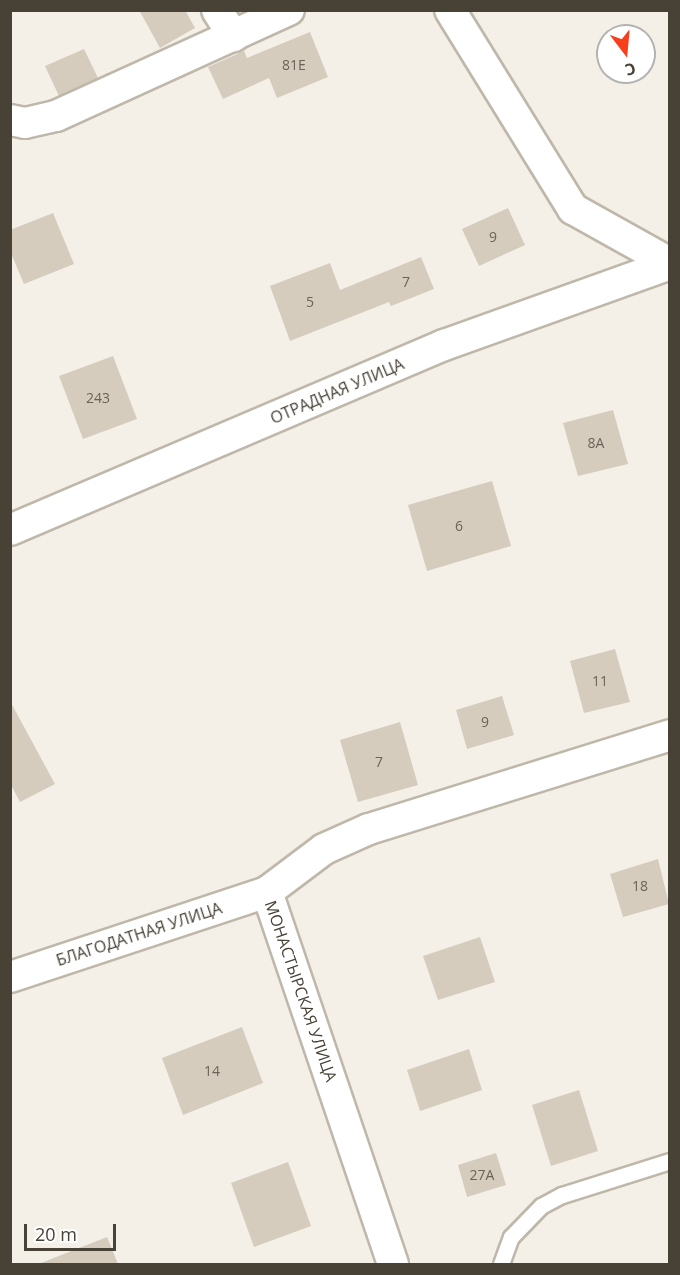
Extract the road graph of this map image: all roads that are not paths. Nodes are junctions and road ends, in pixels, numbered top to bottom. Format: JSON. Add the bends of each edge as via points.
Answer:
{"nodes":[{"id":1,"x":217,"y":10,"type":"edge"},
{"id":2,"x":289,"y":10,"type":"edge"},
{"id":3,"x":450,"y":10,"type":"edge"},
{"id":4,"x":233,"y":36,"type":"junction"},
{"id":5,"x":10,"y":120,"type":"edge"},
{"id":6,"x":669,"y":263,"type":"edge"},
{"id":7,"x":10,"y":530,"type":"edge"},
{"id":8,"x":669,"y":735,"type":"edge"},
{"id":9,"x":267,"y":892,"type":"junction"},
{"id":10,"x":10,"y":977,"type":"edge"},
{"id":11,"x":669,"y":1161,"type":"edge"},
{"id":12,"x":393,"y":1264,"type":"edge"},
{"id":13,"x":501,"y":1264,"type":"edge"}],
"edges":[{"from":1,"to":4,"type":"street"},
{"from":2,"to":4,"type":"street"},
{"from":3,"to":6,"type":"street","via":[[573,209]]},
{"from":4,"to":5,"type":"street","via":[[56,116],[25,123]]},
{"from":6,"to":7,"type":"street","name":"ОТРАДНАЯ УЛИЦА","via":[[444,345]]},
{"from":8,"to":9,"type":"street","name":"МОНАСТЫРСКАЯ УЛИЦА","via":[[369,829],[324,849]]},
{"from":9,"to":10,"type":"street","name":"БЛАГОДАТНАЯ УЛИЦА"},
{"from":9,"to":12,"type":"street","name":"МОНАСТЫРСКАЯ УЛИЦА"},
{"from":11,"to":13,"type":"lane","via":[[562,1195],[542,1206],[511,1237]]}]}
